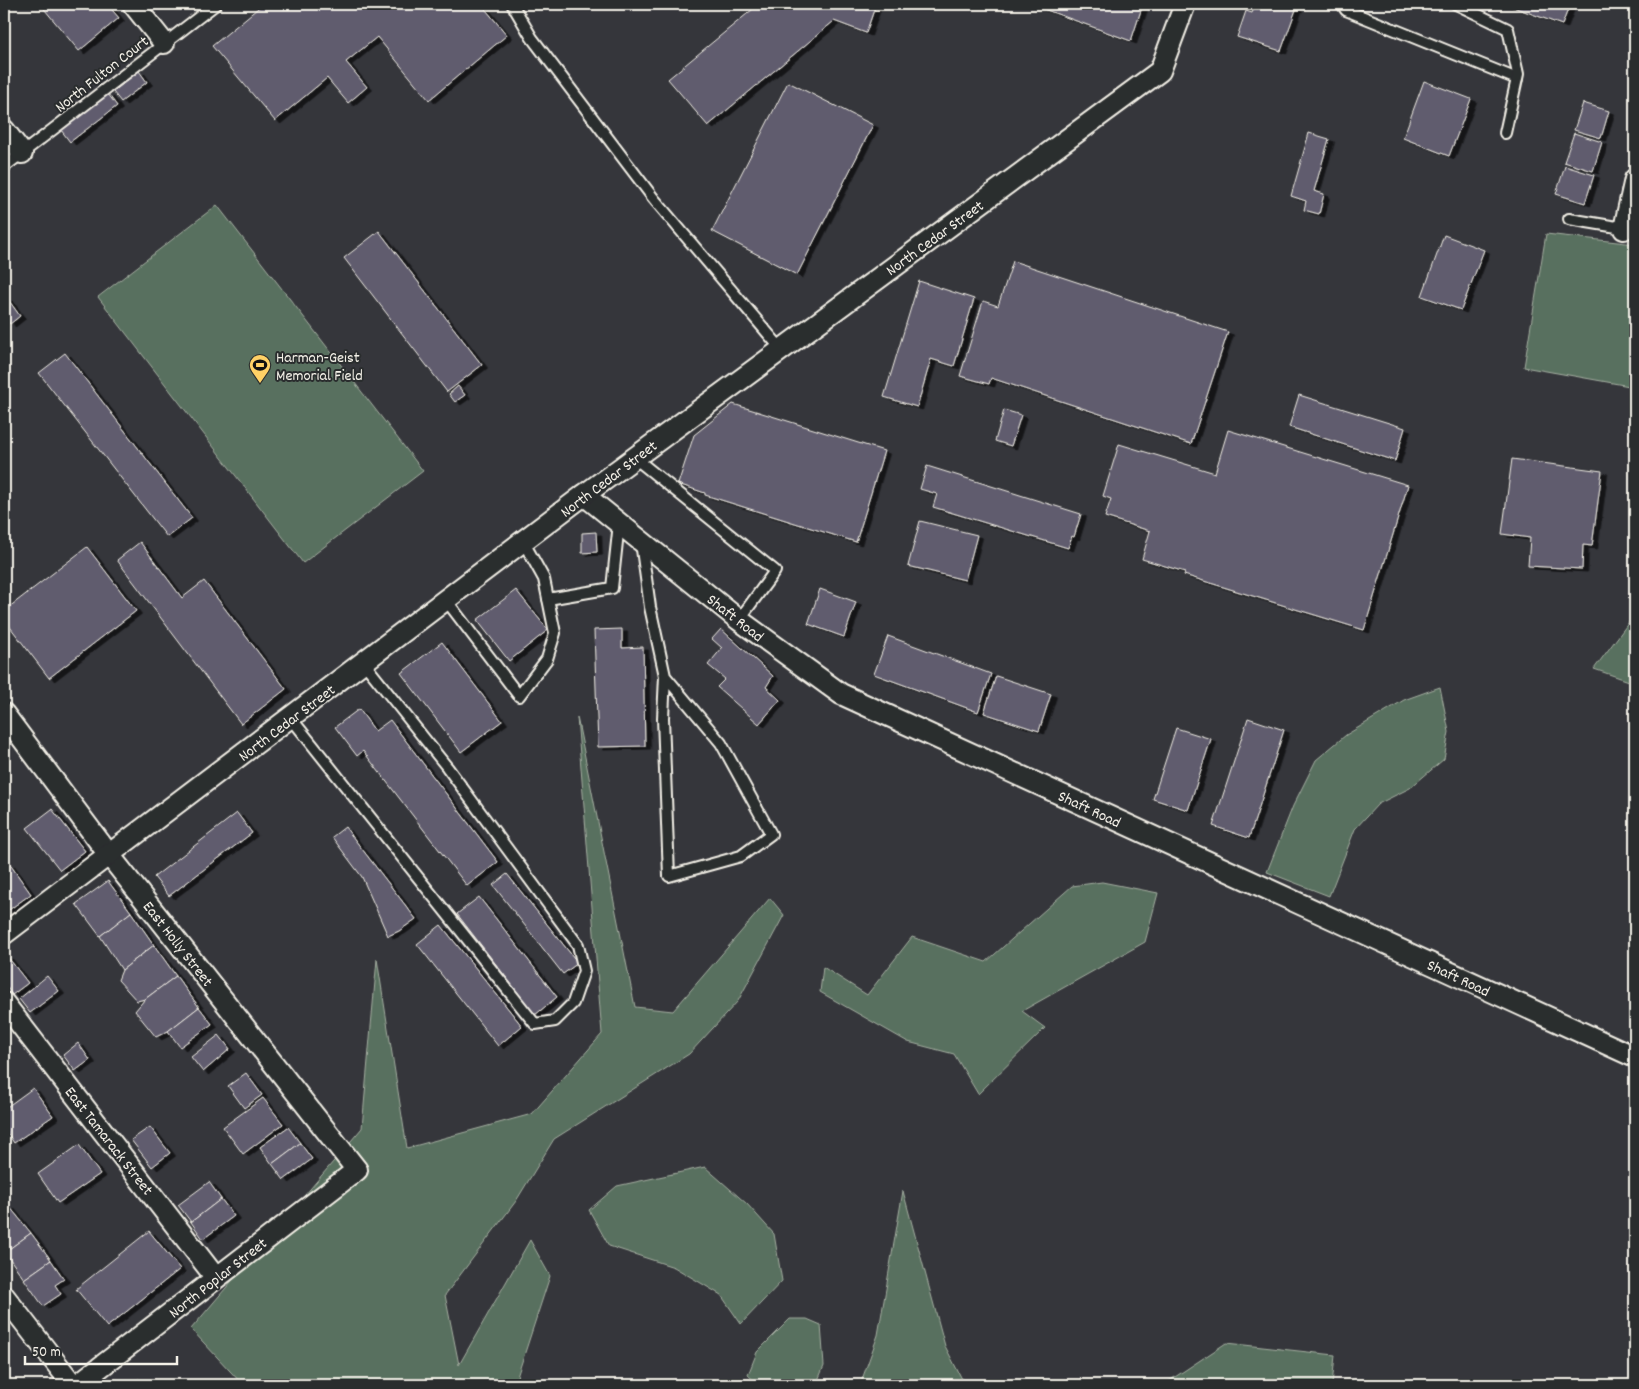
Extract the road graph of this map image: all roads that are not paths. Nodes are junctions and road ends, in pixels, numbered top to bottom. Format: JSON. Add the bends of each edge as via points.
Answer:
{"nodes":[{"id":1,"x":134,"y":4,"type":"edge"},
{"id":2,"x":216,"y":4,"type":"edge"},
{"id":3,"x":512,"y":4,"type":"edge"},
{"id":4,"x":1185,"y":4,"type":"edge"},
{"id":5,"x":1342,"y":4,"type":"edge"},
{"id":6,"x":1456,"y":4,"type":"edge"},
{"id":7,"x":164,"y":44,"type":"junction"},
{"id":8,"x":1517,"y":79,"type":"junction"},
{"id":9,"x":4,"y":130,"type":"edge"},
{"id":10,"x":1505,"y":133,"type":"dead end"},
{"id":11,"x":22,"y":153,"type":"junction"},
{"id":12,"x":4,"y":167,"type":"edge"},
{"id":13,"x":1635,"y":179,"type":"edge"},
{"id":14,"x":1569,"y":219,"type":"dead end"},
{"id":15,"x":1630,"y":230,"type":"edge"},
{"id":16,"x":782,"y":350,"type":"junction"},
{"id":17,"x":634,"y":458,"type":"junction"},
{"id":18,"x":584,"y":495,"type":"junction"},
{"id":19,"x":619,"y":523,"type":"junction"},
{"id":20,"x":641,"y":541,"type":"junction"},
{"id":21,"x":523,"y":542,"type":"junction"},
{"id":22,"x":446,"y":600,"type":"junction"},
{"id":23,"x":548,"y":600,"type":"junction"},
{"id":24,"x":739,"y":620,"type":"junction"},
{"id":25,"x":364,"y":663,"type":"junction"},
{"id":26,"x":665,"y":676,"type":"junction"},
{"id":27,"x":4,"y":714,"type":"edge"},
{"id":28,"x":291,"y":718,"type":"junction"},
{"id":29,"x":110,"y":856,"type":"junction"},
{"id":30,"x":4,"y":934,"type":"edge"},
{"id":31,"x":4,"y":1003,"type":"edge"},
{"id":32,"x":1635,"y":1057,"type":"edge"},
{"id":33,"x":357,"y":1170,"type":"joint"},
{"id":34,"x":216,"y":1278,"type":"junction"},
{"id":35,"x":4,"y":1296,"type":"edge"},
{"id":36,"x":73,"y":1385,"type":"edge"},
{"id":37,"x":77,"y":1385,"type":"edge"}],
"edges":[{"from":1,"to":7,"type":"street"},
{"from":2,"to":7,"type":"lane","name":"North Fulton Court"},
{"from":3,"to":16,"type":"lane","via":[[532,38],[654,199]]},
{"from":4,"to":16,"type":"street","name":"North Cedar Street","via":[[1160,71]]},
{"from":5,"to":8,"type":"lane","via":[[1346,10]]},
{"from":6,"to":8,"type":"lane","via":[[1508,29]]},
{"from":7,"to":11,"type":"lane","name":"North Fulton Court"},
{"from":8,"to":10,"type":"lane"},
{"from":9,"to":11,"type":"street"},
{"from":11,"to":12,"type":"lane","name":"North Fulton Court"},
{"from":13,"to":15,"type":"street"},
{"from":14,"to":15,"type":"lane"},
{"from":16,"to":17,"type":"street","name":"North Cedar Street"},
{"from":17,"to":18,"type":"street","name":"North Cedar Street"},
{"from":17,"to":24,"type":"lane","via":[[775,572]]},
{"from":18,"to":19,"type":"street","name":"Shaft Road"},
{"from":18,"to":21,"type":"street","name":"North Cedar Street"},
{"from":19,"to":20,"type":"street","name":"Shaft Road"},
{"from":19,"to":23,"type":"lane","via":[[612,588]]},
{"from":20,"to":24,"type":"street","name":"Shaft Road"},
{"from":20,"to":26,"type":"lane","via":[[650,607]]},
{"from":21,"to":22,"type":"street","name":"North Cedar Street"},
{"from":21,"to":23,"type":"lane","via":[[544,579]]},
{"from":22,"to":23,"type":"lane","via":[[519,696],[547,659],[555,634]]},
{"from":22,"to":25,"type":"street","name":"North Cedar Street"},
{"from":24,"to":32,"type":"street","name":"Shaft Road","via":[[841,694]]},
{"from":25,"to":28,"type":"street","name":"North Cedar Street"},
{"from":25,"to":28,"type":"lane","via":[[447,767],[578,945],[584,971],[573,1003],[555,1022],[535,1024]]},
{"from":26,"to":26,"type":"lane","via":[[721,742],[771,834],[741,856],[669,876],[663,718]]},
{"from":27,"to":29,"type":"street","name":"East Holly Street"},
{"from":28,"to":29,"type":"street","name":"North Cedar Street"},
{"from":29,"to":30,"type":"street","name":"North Cedar Street"},
{"from":29,"to":33,"type":"street","name":"East Holly Street"},
{"from":31,"to":34,"type":"street","name":"East Tamarack Street"},
{"from":33,"to":34,"type":"street","name":"North Poplar Street"},
{"from":34,"to":37,"type":"street","name":"North Poplar Street"},
{"from":35,"to":36,"type":"street"}]}
